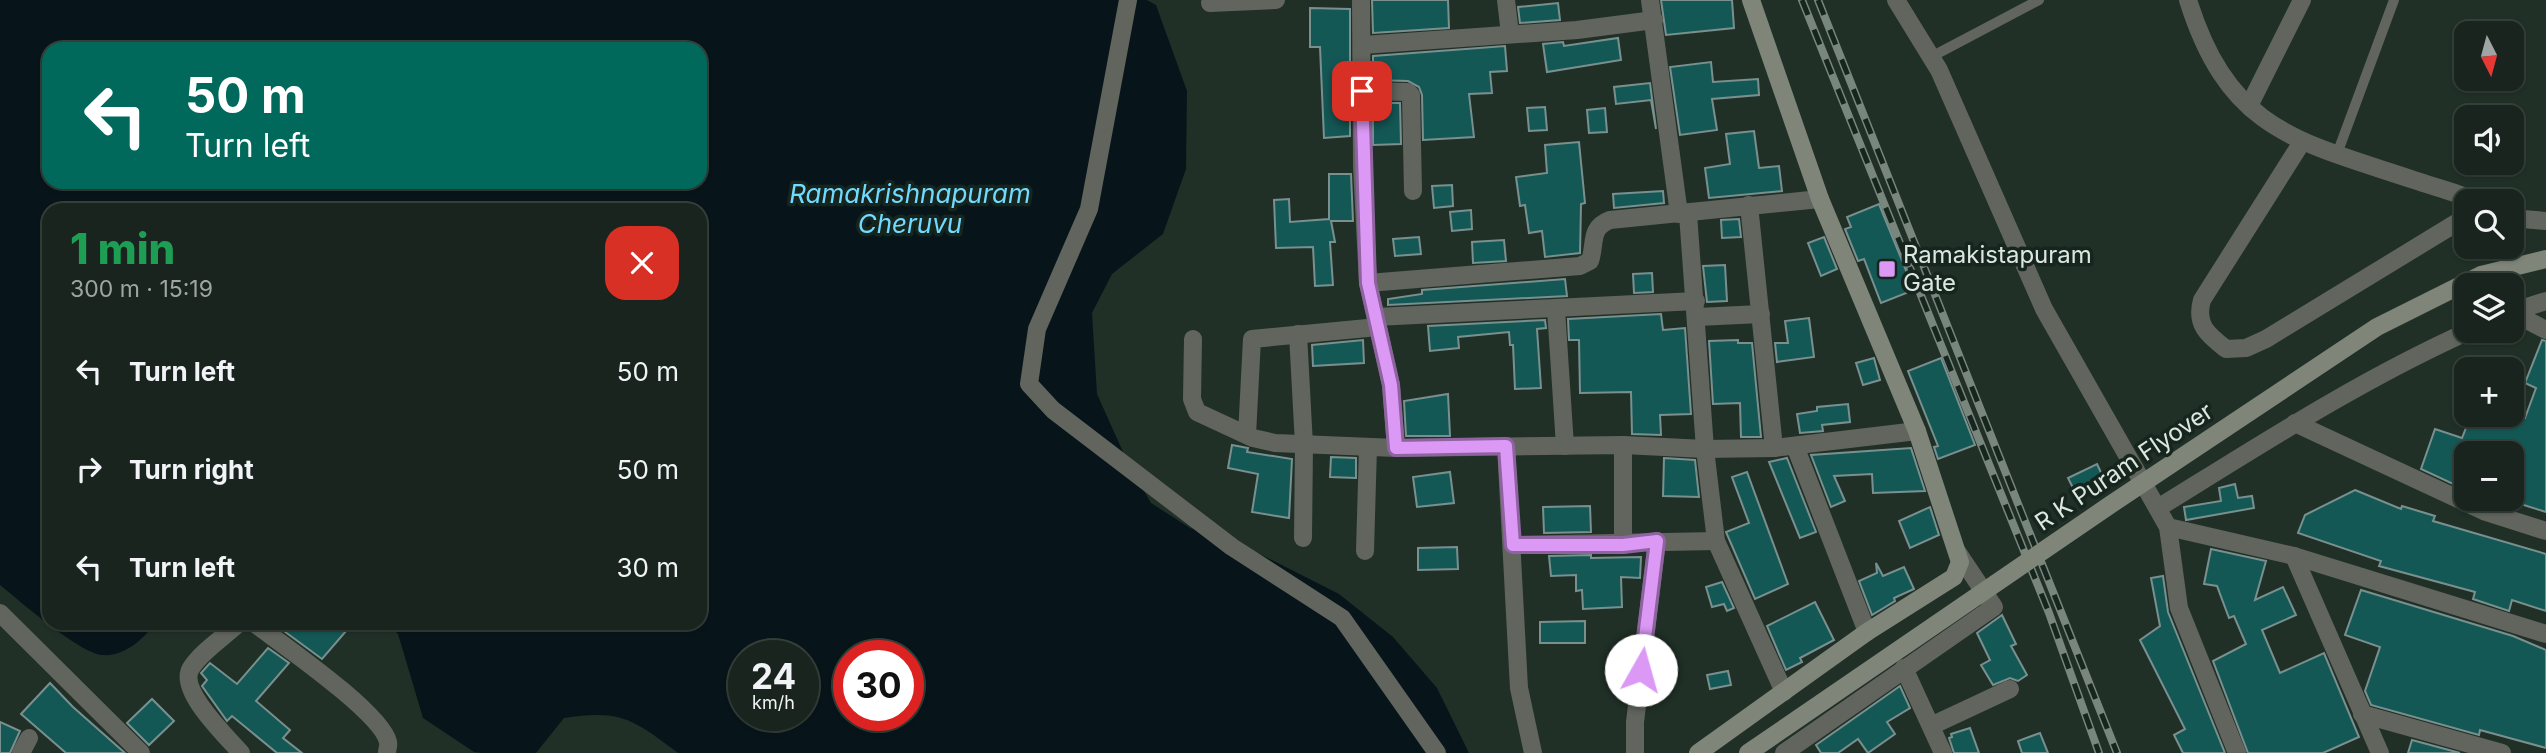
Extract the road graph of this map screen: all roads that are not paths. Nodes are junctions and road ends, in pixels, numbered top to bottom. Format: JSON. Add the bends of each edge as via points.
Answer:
{"nodes":[{"id":1,"x":1128,"y":0,"type":"edge"},
{"id":2,"x":1276,"y":0,"type":"edge"},
{"id":3,"x":1361,"y":0,"type":"edge"},
{"id":4,"x":1506,"y":0,"type":"edge"},
{"id":5,"x":1650,"y":0,"type":"edge"},
{"id":6,"x":1751,"y":0,"type":"edge"},
{"id":7,"x":1896,"y":0,"type":"edge"},
{"id":8,"x":2039,"y":0,"type":"edge"},
{"id":9,"x":2188,"y":0,"type":"edge"},
{"id":10,"x":2302,"y":0,"type":"edge"},
{"id":11,"x":2394,"y":0,"type":"edge"},
{"id":12,"x":1210,"y":3,"type":"dead end"},
{"id":13,"x":1654,"y":20,"type":"junction"},
{"id":14,"x":1510,"y":34,"type":"junction"},
{"id":15,"x":1363,"y":46,"type":"junction"},
{"id":16,"x":1931,"y":57,"type":"junction"},
{"id":17,"x":1362,"y":91,"type":"junction"},
{"id":18,"x":2249,"y":106,"type":"junction"},
{"id":19,"x":2302,"y":142,"type":"junction"},
{"id":20,"x":2337,"y":154,"type":"junction"},
{"id":21,"x":1413,"y":191,"type":"dead end"},
{"id":22,"x":2454,"y":194,"type":"edge"},
{"id":23,"x":1820,"y":199,"type":"junction"},
{"id":24,"x":1749,"y":205,"type":"junction"},
{"id":25,"x":1683,"y":214,"type":"junction"},
{"id":26,"x":2524,"y":219,"type":"edge"},
{"id":27,"x":2546,"y":220,"type":"edge"},
{"id":28,"x":2454,"y":224,"type":"edge"},
{"id":29,"x":2546,"y":259,"type":"edge"},
{"id":30,"x":1368,"y":283,"type":"junction"},
{"id":31,"x":2546,"y":301,"type":"edge"},
{"id":32,"x":1556,"y":309,"type":"junction"},
{"id":33,"x":1697,"y":309,"type":"junction"},
{"id":34,"x":1761,"y":314,"type":"junction"},
{"id":35,"x":1377,"y":322,"type":"junction"},
{"id":36,"x":2546,"y":330,"type":"edge"},
{"id":37,"x":1298,"y":334,"type":"junction"},
{"id":38,"x":2454,"y":338,"type":"edge"},
{"id":39,"x":1193,"y":339,"type":"dead end"},
{"id":40,"x":2295,"y":423,"type":"junction"},
{"id":41,"x":1917,"y":431,"type":"junction"},
{"id":42,"x":1247,"y":435,"type":"junction"},
{"id":43,"x":1304,"y":445,"type":"junction"},
{"id":44,"x":1623,"y":445,"type":"junction"},
{"id":45,"x":1506,"y":446,"type":"junction"},
{"id":46,"x":1565,"y":446,"type":"junction"},
{"id":47,"x":1796,"y":446,"type":"junction"},
{"id":48,"x":1368,"y":447,"type":"junction"},
{"id":49,"x":1396,"y":448,"type":"junction"},
{"id":50,"x":1774,"y":448,"type":"junction"},
{"id":51,"x":1706,"y":449,"type":"junction"},
{"id":52,"x":2158,"y":508,"type":"junction"},
{"id":53,"x":2168,"y":527,"type":"junction"},
{"id":54,"x":2546,"y":531,"type":"edge"},
{"id":55,"x":1303,"y":538,"type":"dead end"},
{"id":56,"x":1657,"y":541,"type":"junction"},
{"id":57,"x":1716,"y":541,"type":"junction"},
{"id":58,"x":1513,"y":545,"type":"junction"},
{"id":59,"x":1623,"y":545,"type":"junction"},
{"id":60,"x":1365,"y":551,"type":"dead end"},
{"id":61,"x":1958,"y":553,"type":"junction"},
{"id":62,"x":2294,"y":556,"type":"junction"},
{"id":63,"x":0,"y":613,"type":"edge"},
{"id":64,"x":232,"y":630,"type":"edge"},
{"id":65,"x":263,"y":630,"type":"edge"},
{"id":66,"x":1867,"y":632,"type":"junction"},
{"id":67,"x":2546,"y":634,"type":"edge"},
{"id":68,"x":1904,"y":668,"type":"junction"},
{"id":69,"x":2010,"y":689,"type":"dead end"},
{"id":70,"x":1784,"y":692,"type":"junction"},
{"id":71,"x":2362,"y":713,"type":"junction"},
{"id":72,"x":1933,"y":725,"type":"junction"},
{"id":73,"x":141,"y":753,"type":"edge"},
{"id":74,"x":241,"y":753,"type":"edge"},
{"id":75,"x":387,"y":753,"type":"edge"},
{"id":76,"x":1437,"y":753,"type":"edge"},
{"id":77,"x":1533,"y":753,"type":"edge"},
{"id":78,"x":1635,"y":753,"type":"edge"},
{"id":79,"x":1698,"y":753,"type":"edge"},
{"id":80,"x":1748,"y":753,"type":"edge"},
{"id":81,"x":1784,"y":753,"type":"edge"},
{"id":82,"x":1943,"y":753,"type":"edge"},
{"id":83,"x":2237,"y":753,"type":"edge"},
{"id":84,"x":2379,"y":753,"type":"edge"},
{"id":85,"x":2502,"y":753,"type":"edge"}],
"edges":[{"from":1,"to":76,"type":"street","via":[[1089,209],[1037,329],[1029,384],[1053,410],[1232,547],[1342,618]]},
{"from":2,"to":12,"type":"street"},
{"from":3,"to":15,"type":"street"},
{"from":4,"to":14,"type":"street"},
{"from":5,"to":13,"type":"street"},
{"from":6,"to":23,"type":"street"},
{"from":7,"to":16,"type":"street"},
{"from":8,"to":16,"type":"lane"},
{"from":9,"to":18,"type":"street","via":[[2207,53]]},
{"from":10,"to":18,"type":"street"},
{"from":11,"to":20,"type":"lane"},
{"from":13,"to":14,"type":"street"},
{"from":13,"to":25,"type":"street"},
{"from":14,"to":15,"type":"street"},
{"from":15,"to":17,"type":"street"},
{"from":16,"to":52,"type":"street","via":[[2044,309]]},
{"from":17,"to":21,"type":"street","via":[[1411,95]]},
{"from":17,"to":30,"type":"street"},
{"from":18,"to":19,"type":"street","via":[[2266,122]]},
{"from":19,"to":20,"type":"street"},
{"from":19,"to":28,"type":"street","via":[[2202,300],[2201,325],[2226,349],[2246,348],[2266,339]]},
{"from":20,"to":22,"type":"street"},
{"from":23,"to":24,"type":"street"},
{"from":23,"to":41,"type":"street"},
{"from":24,"to":25,"type":"street"},
{"from":24,"to":34,"type":"street"},
{"from":25,"to":30,"type":"street","via":[[1600,224],[1594,231],[1590,261],[1580,266]]},
{"from":25,"to":33,"type":"street"},
{"from":26,"to":27,"type":"street"},
{"from":29,"to":80,"type":"street","name":"R K Puram Flyover","bridge":true,"via":[[2480,275],[2377,327]]},
{"from":30,"to":35,"type":"street"},
{"from":31,"to":36,"type":"street","via":[[2511,312]]},
{"from":32,"to":33,"type":"street"},
{"from":32,"to":35,"type":"street"},
{"from":32,"to":46,"type":"street"},
{"from":33,"to":34,"type":"street"},
{"from":33,"to":51,"type":"street"},
{"from":34,"to":50,"type":"street"},
{"from":35,"to":37,"type":"street"},
{"from":35,"to":49,"type":"street","via":[[1391,385]]},
{"from":37,"to":42,"type":"street","via":[[1252,339]]},
{"from":37,"to":43,"type":"street"},
{"from":38,"to":40,"type":"street","via":[[2406,359]]},
{"from":39,"to":42,"type":"street","via":[[1192,399],[1197,412]]},
{"from":40,"to":52,"type":"street"},
{"from":40,"to":54,"type":"street","via":[[2486,512]]},
{"from":41,"to":47,"type":"street"},
{"from":41,"to":61,"type":"street"},
{"from":42,"to":43,"type":"street"},
{"from":43,"to":48,"type":"street"},
{"from":43,"to":55,"type":"street"},
{"from":44,"to":46,"type":"street"},
{"from":44,"to":51,"type":"street"},
{"from":44,"to":59,"type":"street"},
{"from":45,"to":46,"type":"street"},
{"from":45,"to":49,"type":"street"},
{"from":45,"to":58,"type":"street"},
{"from":47,"to":50,"type":"street"},
{"from":47,"to":66,"type":"street"},
{"from":48,"to":49,"type":"street"},
{"from":48,"to":60,"type":"street"},
{"from":50,"to":51,"type":"street"},
{"from":51,"to":57,"type":"street"},
{"from":52,"to":53,"type":"street"},
{"from":53,"to":62,"type":"street"},
{"from":53,"to":83,"type":"street","via":[[2179,608]]},
{"from":56,"to":57,"type":"street"},
{"from":56,"to":59,"type":"street"},
{"from":56,"to":78,"type":"street"},
{"from":57,"to":70,"type":"street"},
{"from":58,"to":59,"type":"street"},
{"from":58,"to":77,"type":"street","via":[[1520,688]]},
{"from":61,"to":66,"type":"street","via":[[1954,577]]},
{"from":61,"to":68,"type":"street","via":[[1994,607]]},
{"from":62,"to":67,"type":"street"},
{"from":62,"to":71,"type":"street"},
{"from":63,"to":73,"type":"street"},
{"from":64,"to":74,"type":"street","via":[[190,669],[188,682],[193,696]]},
{"from":65,"to":75,"type":"street","via":[[374,720],[388,741]]},
{"from":66,"to":70,"type":"street"},
{"from":68,"to":72,"type":"street"},
{"from":68,"to":81,"type":"street"},
{"from":69,"to":72,"type":"street"},
{"from":70,"to":79,"type":"street"},
{"from":71,"to":84,"type":"street"},
{"from":71,"to":85,"type":"street"},
{"from":72,"to":82,"type":"street"}]}
